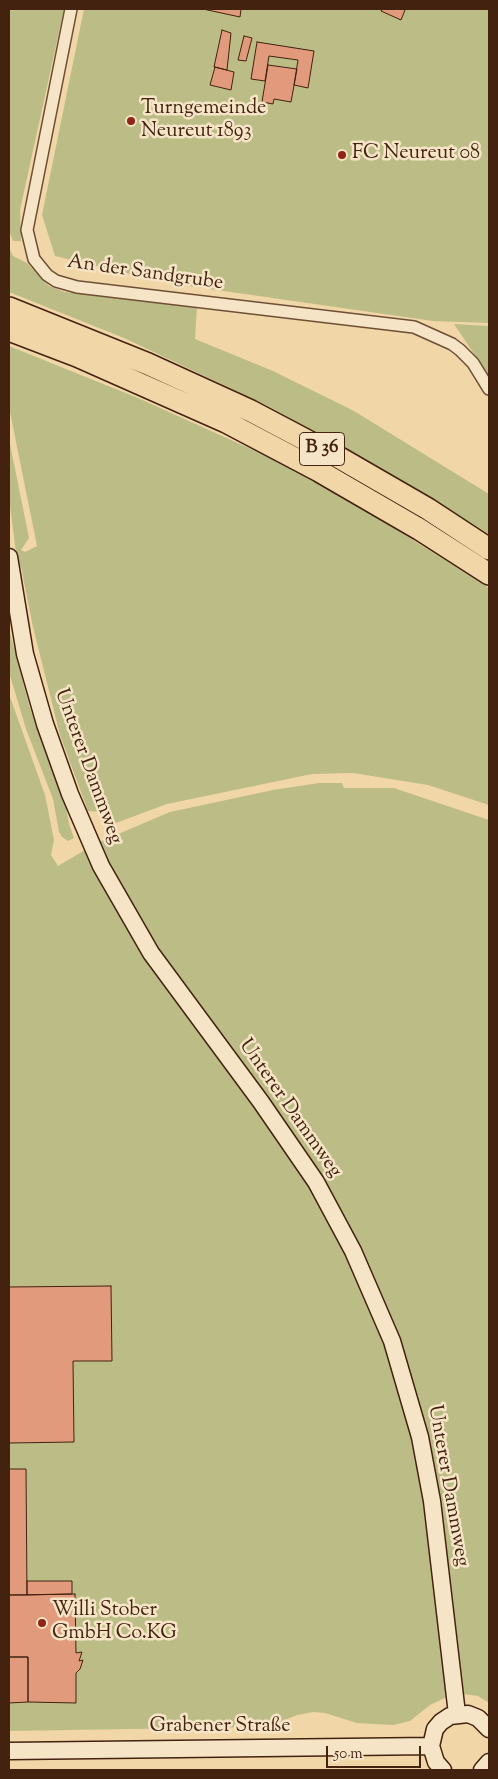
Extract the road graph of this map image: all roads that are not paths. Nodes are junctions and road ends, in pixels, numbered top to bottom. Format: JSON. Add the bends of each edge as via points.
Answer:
{"nodes":[{"id":1,"x":71,"y":9,"type":"edge"},
{"id":2,"x":9,"y":308,"type":"edge"},
{"id":3,"x":9,"y":330,"type":"edge"},
{"id":4,"x":489,"y":389,"type":"edge"},
{"id":5,"x":489,"y":548,"type":"edge"},
{"id":6,"x":9,"y":557,"type":"edge"},
{"id":7,"x":489,"y":574,"type":"edge"},
{"id":8,"x":458,"y":1714,"type":"junction"},
{"id":9,"x":489,"y":1729,"type":"edge"},
{"id":10,"x":431,"y":1746,"type":"junction"},
{"id":11,"x":9,"y":1751,"type":"edge"},
{"id":12,"x":489,"y":1762,"type":"edge"},
{"id":13,"x":443,"y":1770,"type":"edge"},
{"id":14,"x":482,"y":1770,"type":"edge"}],
"edges":[{"from":1,"to":4,"type":"street","name":"An der Sandgrube","via":[[27,230],[34,259],[46,275],[77,287],[414,327],[460,350],[473,363]]},
{"from":2,"to":5,"type":"highway","number":"B 36","via":[[148,364],[251,411],[338,457]]},
{"from":3,"to":7,"type":"highway","number":"B 36","via":[[77,356],[226,422],[320,470]]},
{"from":6,"to":8,"type":"main road","name":"Unterer Dammweg","via":[[25,654],[45,724],[101,866],[151,953],[316,1182],[353,1251],[392,1341],[418,1428],[432,1501]]},
{"from":8,"to":9,"type":"main road","via":[[478,1718]]},
{"from":8,"to":10,"type":"main road","via":[[441,1722],[435,1729]]},
{"from":10,"to":11,"type":"main road","name":"Grabener Straße"},
{"from":10,"to":13,"type":"main road","via":[[436,1762]]},
{"from":12,"to":14,"type":"main road"}]}
